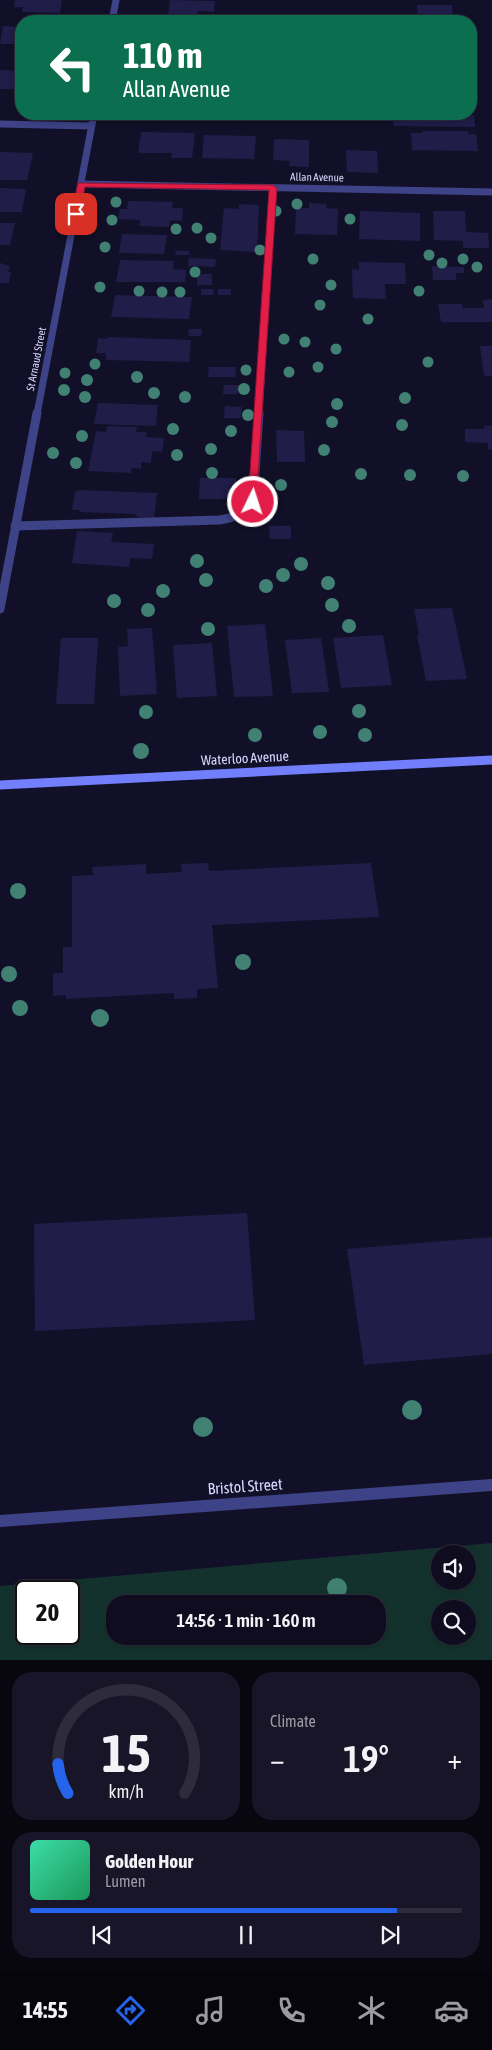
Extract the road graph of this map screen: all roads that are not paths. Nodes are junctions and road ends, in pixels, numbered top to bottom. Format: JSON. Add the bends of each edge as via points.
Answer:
{"nodes":[{"id":1,"x":116,"y":0,"type":"edge"},
{"id":2,"x":113,"y":15,"type":"edge"},
{"id":3,"x":92,"y":120,"type":"edge"},
{"id":4,"x":0,"y":124,"type":"edge"},
{"id":5,"x":91,"y":126,"type":"junction"},
{"id":6,"x":81,"y":184,"type":"junction"},
{"id":7,"x":273,"y":188,"type":"junction"},
{"id":8,"x":492,"y":192,"type":"edge"},
{"id":9,"x":15,"y":526,"type":"junction"},
{"id":10,"x":0,"y":609,"type":"edge"},
{"id":11,"x":492,"y":760,"type":"edge"},
{"id":12,"x":0,"y":785,"type":"edge"},
{"id":13,"x":492,"y":1485,"type":"edge"},
{"id":14,"x":0,"y":1521,"type":"edge"}],
"edges":[{"from":1,"to":2,"type":"street"},
{"from":3,"to":5,"type":"street","name":"St Arnaud Street"},
{"from":4,"to":5,"type":"street"},
{"from":5,"to":6,"type":"street","name":"St Arnaud Street"},
{"from":6,"to":7,"type":"street","name":"Allan Avenue"},
{"from":6,"to":9,"type":"street","name":"St Arnaud Street"},
{"from":7,"to":8,"type":"street","name":"Allan Avenue"},
{"from":7,"to":9,"type":"street","via":[[253,502],[250,508],[233,518],[219,520]]},
{"from":9,"to":10,"type":"street","name":"St Arnaud Street"},
{"from":11,"to":12,"type":"street","name":"Waterloo Avenue"},
{"from":13,"to":14,"type":"street","name":"Bristol Street"}]}
